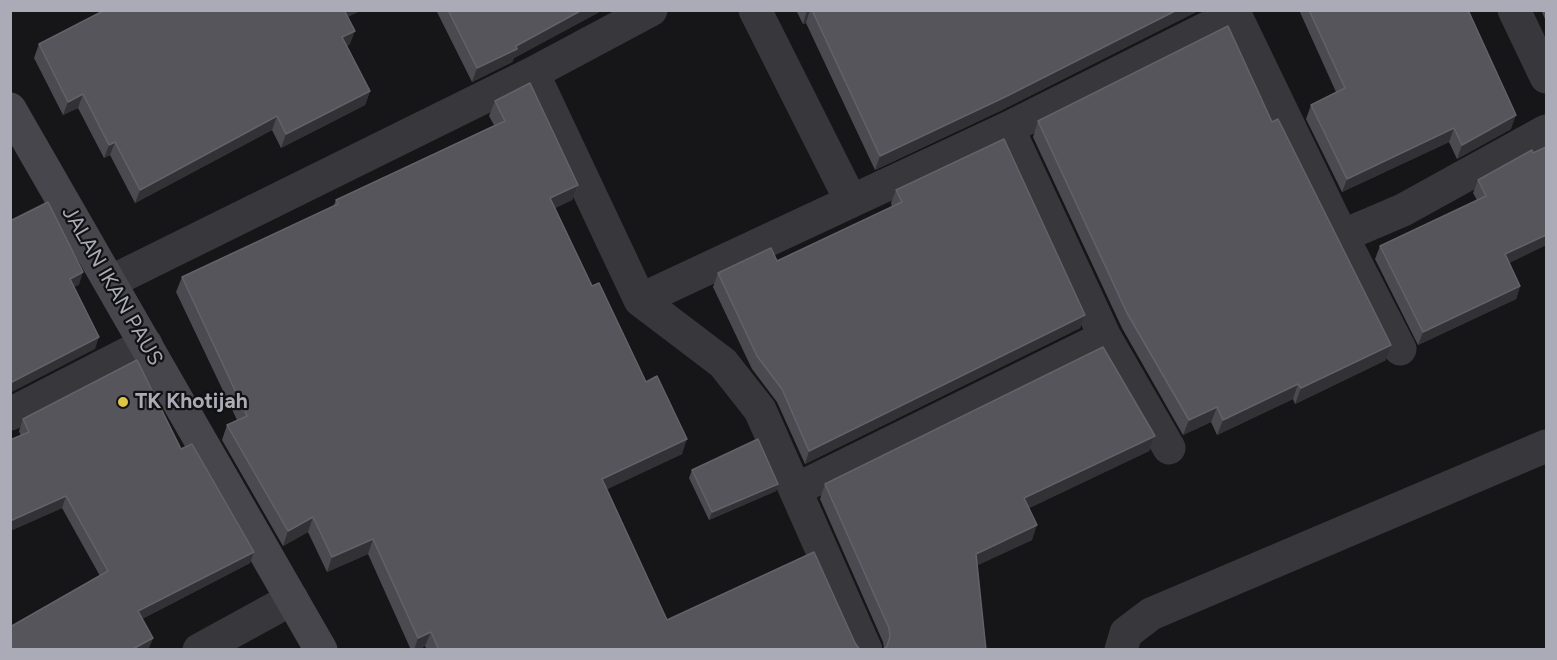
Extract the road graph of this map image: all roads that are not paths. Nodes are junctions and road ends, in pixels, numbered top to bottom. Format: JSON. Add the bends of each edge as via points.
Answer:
{"nodes":[{"id":1,"x":651,"y":10,"type":"edge"},
{"id":2,"x":755,"y":10,"type":"edge"},
{"id":3,"x":1514,"y":10,"type":"edge"},
{"id":4,"x":1234,"y":12,"type":"edge"},
{"id":5,"x":532,"y":73,"type":"junction"},
{"id":6,"x":1546,"y":77,"type":"edge"},
{"id":7,"x":10,"y":109,"type":"edge"},
{"id":8,"x":1008,"y":128,"type":"junction"},
{"id":9,"x":1546,"y":131,"type":"edge"},
{"id":10,"x":851,"y":201,"type":"junction"},
{"id":11,"x":1342,"y":236,"type":"junction"},
{"id":12,"x":110,"y":282,"type":"junction"},
{"id":13,"x":640,"y":300,"type":"junction"},
{"id":14,"x":1106,"y":338,"type":"junction"},
{"id":15,"x":146,"y":344,"type":"junction"},
{"id":16,"x":1400,"y":350,"type":"dead end"},
{"id":17,"x":10,"y":414,"type":"edge"},
{"id":18,"x":1546,"y":446,"type":"edge"},
{"id":19,"x":1169,"y":448,"type":"dead end"},
{"id":20,"x":797,"y":489,"type":"junction"},
{"id":21,"x":292,"y":599,"type":"junction"},
{"id":22,"x":199,"y":650,"type":"edge"},
{"id":23,"x":321,"y":650,"type":"edge"},
{"id":24,"x":866,"y":650,"type":"edge"},
{"id":25,"x":1120,"y":650,"type":"edge"}],
"edges":[{"from":1,"to":5,"type":"street"},
{"from":2,"to":10,"type":"street"},
{"from":3,"to":6,"type":"street"},
{"from":4,"to":8,"type":"street"},
{"from":4,"to":11,"type":"street"},
{"from":5,"to":12,"type":"street"},
{"from":5,"to":13,"type":"street"},
{"from":7,"to":12,"type":"main road","name":"JALAN IKAN PAUS"},
{"from":8,"to":10,"type":"street"},
{"from":8,"to":14,"type":"street"},
{"from":9,"to":11,"type":"street","via":[[1403,210]]},
{"from":10,"to":13,"type":"street"},
{"from":11,"to":16,"type":"street"},
{"from":12,"to":15,"type":"main road","name":"JALAN IKAN PAUS"},
{"from":13,"to":20,"type":"street","via":[[723,363],[760,410]]},
{"from":14,"to":19,"type":"street"},
{"from":14,"to":20,"type":"street"},
{"from":15,"to":17,"type":"street"},
{"from":15,"to":21,"type":"main road","name":"JALAN IKAN PAUS"},
{"from":18,"to":25,"type":"street","via":[[1151,614],[1126,633]]},
{"from":20,"to":24,"type":"street"},
{"from":21,"to":22,"type":"street"},
{"from":21,"to":23,"type":"main road","name":"JALAN IKAN PAUS"}]}
